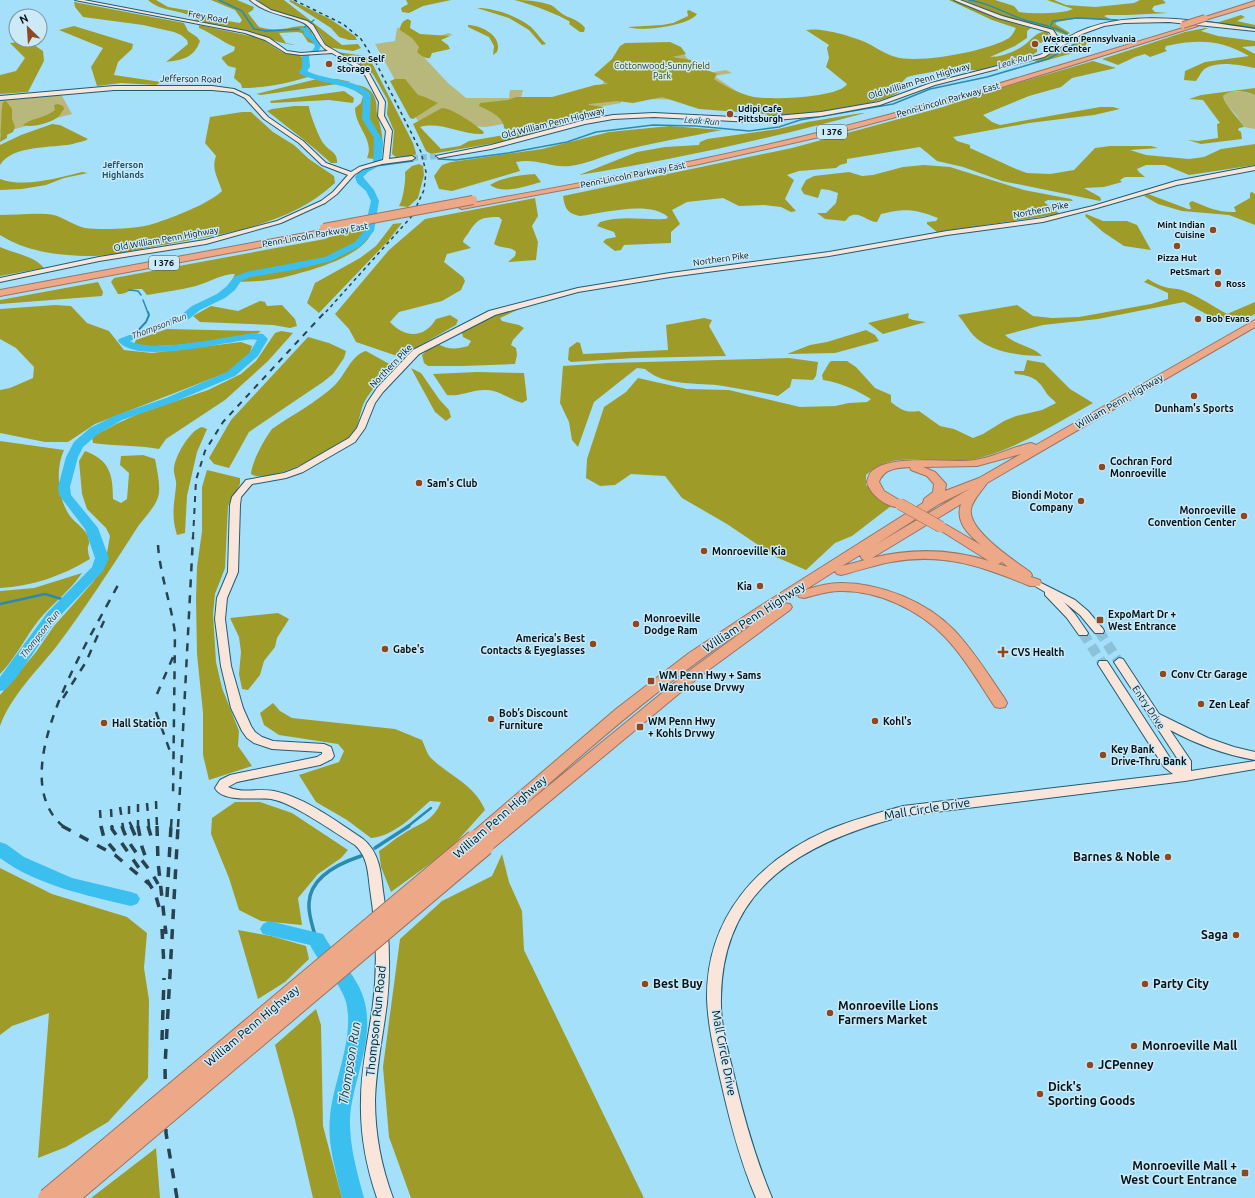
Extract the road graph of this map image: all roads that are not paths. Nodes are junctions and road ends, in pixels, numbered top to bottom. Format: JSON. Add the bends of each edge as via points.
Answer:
{"nodes":[{"id":1,"x":77,"y":0,"type":"edge"},
{"id":2,"x":252,"y":0,"type":"edge"},
{"id":3,"x":956,"y":0,"type":"edge"},
{"id":4,"x":1255,"y":3,"type":"edge"},
{"id":5,"x":1255,"y":7,"type":"edge"},
{"id":6,"x":1255,"y":30,"type":"edge"},
{"id":7,"x":1057,"y":38,"type":"junction"},
{"id":8,"x":1070,"y":39,"type":"junction"},
{"id":9,"x":1061,"y":45,"type":"junction"},
{"id":10,"x":332,"y":52,"type":"junction"},
{"id":11,"x":0,"y":98,"type":"edge"},
{"id":12,"x":438,"y":156,"type":"tunnel mouth"},
{"id":13,"x":412,"y":158,"type":"tunnel mouth"},
{"id":14,"x":384,"y":162,"type":"junction"},
{"id":15,"x":370,"y":165,"type":"junction"},
{"id":16,"x":330,"y":168,"type":"junction"},
{"id":17,"x":1255,"y":168,"type":"edge"},
{"id":18,"x":352,"y":174,"type":"junction"},
{"id":19,"x":344,"y":182,"type":"junction"},
{"id":20,"x":326,"y":230,"type":"junction"},
{"id":21,"x":0,"y":280,"type":"edge"},
{"id":22,"x":0,"y":288,"type":"edge"},
{"id":23,"x":0,"y":293,"type":"edge"},
{"id":24,"x":1255,"y":323,"type":"edge"},
{"id":25,"x":1059,"y":436,"type":"junction"},
{"id":26,"x":249,"y":482,"type":"joint"},
{"id":27,"x":980,"y":485,"type":"junction"},
{"id":28,"x":900,"y":504,"type":"junction"},
{"id":29,"x":909,"y":518,"type":"junction"},
{"id":30,"x":841,"y":572,"type":"junction"},
{"id":31,"x":1035,"y":583,"type":"junction"},
{"id":32,"x":1047,"y":590,"type":"junction"},
{"id":33,"x":804,"y":594,"type":"junction"},
{"id":34,"x":1099,"y":631,"type":"tunnel mouth"},
{"id":35,"x":1082,"y":633,"type":"tunnel mouth"},
{"id":36,"x":1119,"y":662,"type":"tunnel mouth"},
{"id":37,"x":1103,"y":664,"type":"tunnel mouth"},
{"id":38,"x":1000,"y":702,"type":"dead end"},
{"id":39,"x":1153,"y":713,"type":"junction"},
{"id":40,"x":1255,"y":756,"type":"edge"},
{"id":41,"x":1255,"y":765,"type":"edge"},
{"id":42,"x":1185,"y":777,"type":"junction"},
{"id":43,"x":480,"y":843,"type":"junction"},
{"id":44,"x":47,"y":1198,"type":"edge"},
{"id":45,"x":69,"y":1198,"type":"edge"},
{"id":46,"x":385,"y":1198,"type":"edge"},
{"id":47,"x":764,"y":1198,"type":"edge"}],
"edges":[{"from":1,"to":10,"type":"street","name":"Frey Road","via":[[246,32],[267,39],[286,52]]},
{"from":2,"to":10,"type":"street","via":[[269,11],[299,18],[308,24],[323,46]]},
{"from":3,"to":7,"type":"street","via":[[1000,18],[1048,30]]},
{"from":4,"to":20,"type":"highway","name":"Penn-Lincoln Parkway East","number":"I 376","bridge":true,"via":[[940,98],[827,129],[680,162]]},
{"from":5,"to":20,"type":"highway","name":"Penn-Lincoln Parkway East","number":"I 376","via":[[947,101],[833,132],[671,168]]},
{"from":6,"to":8,"type":"street","name":"Old William Penn Highway","via":[[1209,24],[1130,22],[1090,28]]},
{"from":7,"to":8,"type":"street"},
{"from":7,"to":9,"type":"street"},
{"from":8,"to":9,"type":"street","name":"Old William Penn Highway"},
{"from":9,"to":12,"type":"street","name":"Old William Penn Highway","via":[[1042,56],[933,84],[887,102],[867,106],[768,119],[725,120],[662,115],[613,117],[490,147]]},
{"from":10,"to":14,"type":"street","via":[[366,72],[382,102],[381,116],[389,131]]},
{"from":11,"to":16,"type":"street","name":"Jefferson Road","via":[[114,88],[228,89],[247,96],[266,118],[301,142]]},
{"from":13,"to":14,"type":"street","name":"Old William Penn Highway"},
{"from":14,"to":15,"type":"street","name":"Old William Penn Highway"},
{"from":15,"to":16,"type":"street","via":[[344,169]]},
{"from":15,"to":18,"type":"street","name":"Old William Penn Highway"},
{"from":16,"to":18,"type":"street","name":"Jefferson Road"},
{"from":16,"to":19,"type":"street","via":[[342,177]]},
{"from":17,"to":26,"type":"street","name":"Northern Pike","via":[[1190,179],[1043,220],[929,236],[829,254],[631,281],[578,290],[504,309],[468,323],[416,352],[380,390],[358,432],[344,445],[300,470]]},
{"from":18,"to":19,"type":"street","name":"Old William Penn Highway"},
{"from":19,"to":21,"type":"street","name":"Old William Penn Highway","via":[[330,197],[303,212],[235,235]]},
{"from":20,"to":22,"type":"highway","name":"Penn-Lincoln Parkway East","number":"I 376"},
{"from":20,"to":23,"type":"highway","name":"Penn-Lincoln Parkway East","number":"I 376"},
{"from":24,"to":25,"type":"highway","name":"William Penn Highway"},
{"from":25,"to":27,"type":"highway","name":"William Penn Highway"},
{"from":25,"to":28,"type":"highway","via":[[976,463],[952,466],[902,464],[884,467],[875,475],[874,487],[884,496]]},
{"from":26,"to":46,"type":"street","name":"Thompson Run Road","via":[[235,505],[232,572],[220,609],[220,629],[229,684],[251,736],[272,745],[324,748],[328,756],[320,762],[234,778],[224,783],[221,788],[232,793],[271,795],[284,799],[359,842],[372,859],[383,952],[381,996],[368,1092],[368,1125],[375,1171]]},
{"from":27,"to":29,"type":"highway","name":"William Penn Highway","via":[[967,485]]},
{"from":27,"to":30,"type":"highway","name":"William Penn Highway"},
{"from":27,"to":31,"type":"highway","via":[[964,508],[969,526]]},
{"from":28,"to":29,"type":"highway","via":[[880,486],[880,478],[887,471],[914,468],[931,474],[939,482],[939,493]]},
{"from":28,"to":31,"type":"highway","bridge":true},
{"from":29,"to":43,"type":"highway","name":"William Penn Highway","via":[[678,668],[610,723]]},
{"from":30,"to":31,"type":"highway","via":[[884,558],[934,555],[980,562]]},
{"from":30,"to":33,"type":"highway","name":"William Penn Highway"},
{"from":31,"to":32,"type":"street"},
{"from":32,"to":34,"type":"street","via":[[1071,602]]},
{"from":32,"to":35,"type":"street","via":[[1067,611]]},
{"from":33,"to":38,"type":"highway","via":[[828,587],[853,587],[920,610],[952,636]]},
{"from":33,"to":43,"type":"highway","name":"William Penn Highway","via":[[740,638],[586,764]]},
{"from":36,"to":39,"type":"street","name":"Entry Drive"},
{"from":37,"to":42,"type":"street","name":"Entry Drive","via":[[1168,764]]},
{"from":39,"to":40,"type":"street","via":[[1182,731],[1237,752]]},
{"from":39,"to":42,"type":"street","name":"Entry Drive","via":[[1185,761]]},
{"from":41,"to":42,"type":"street","name":"Mall Circle Drive"},
{"from":42,"to":47,"type":"street","name":"Mall Circle Drive","via":[[887,814],[849,825],[811,842],[762,877],[743,900],[724,936],[716,965],[714,995],[716,1027],[735,1110],[749,1160]]},
{"from":43,"to":44,"type":"highway","name":"William Penn Highway","bridge":true},
{"from":43,"to":45,"type":"highway","name":"William Penn Highway","bridge":true}]}
